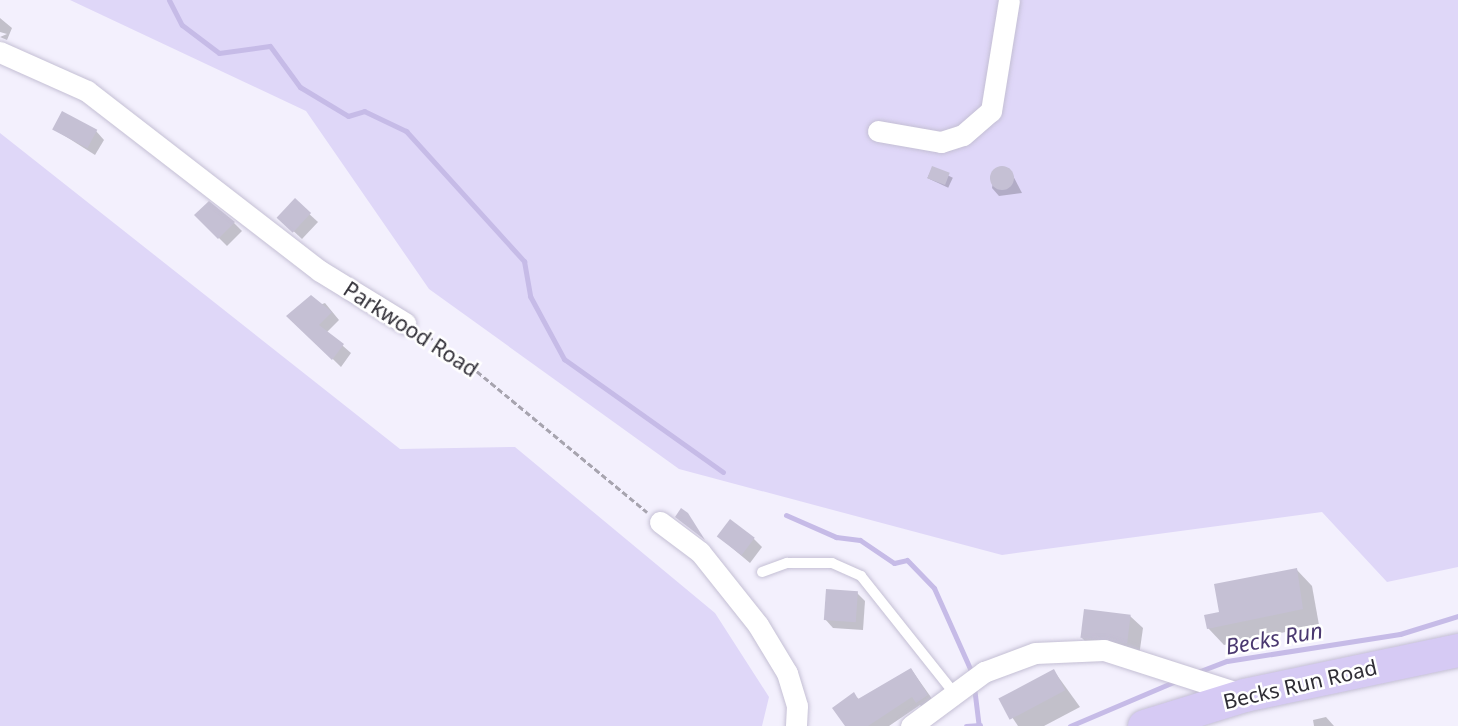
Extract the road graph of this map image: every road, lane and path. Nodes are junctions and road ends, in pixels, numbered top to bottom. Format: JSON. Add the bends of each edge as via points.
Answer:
{"nodes":[{"id":1,"x":1009,"y":0,"type":"edge"},
{"id":2,"x":0,"y":52,"type":"edge"},
{"id":3,"x":878,"y":131,"type":"dead end"},
{"id":4,"x":405,"y":323,"type":"joint"},
{"id":5,"x":660,"y":522,"type":"joint"},
{"id":6,"x":762,"y":572,"type":"dead end"},
{"id":7,"x":1458,"y":650,"type":"edge"},
{"id":8,"x":958,"y":688,"type":"junction"},
{"id":9,"x":1244,"y":695,"type":"junction"},
{"id":10,"x":796,"y":726,"type":"edge"},
{"id":11,"x":911,"y":726,"type":"edge"},
{"id":12,"x":1144,"y":726,"type":"edge"}],
"edges":[{"from":1,"to":3,"type":"street","via":[[992,111],[963,135],[941,142]]},
{"from":2,"to":4,"type":"street","name":"Parkwood Road","via":[[87,91],[320,271]]},
{"from":4,"to":5,"type":"path","name":"Parkwood Road","via":[[456,354]]},
{"from":5,"to":10,"type":"street","via":[[700,552],[758,625],[787,674],[797,706]]},
{"from":6,"to":8,"type":"lane","via":[[787,563],[832,563],[861,576]]},
{"from":7,"to":9,"type":"main road","name":"Becks Run Road"},
{"from":8,"to":9,"type":"street","via":[[984,672],[1035,653],[1104,650]]},
{"from":8,"to":11,"type":"street"},
{"from":9,"to":12,"type":"main road","name":"Becks Run Road"}]}
